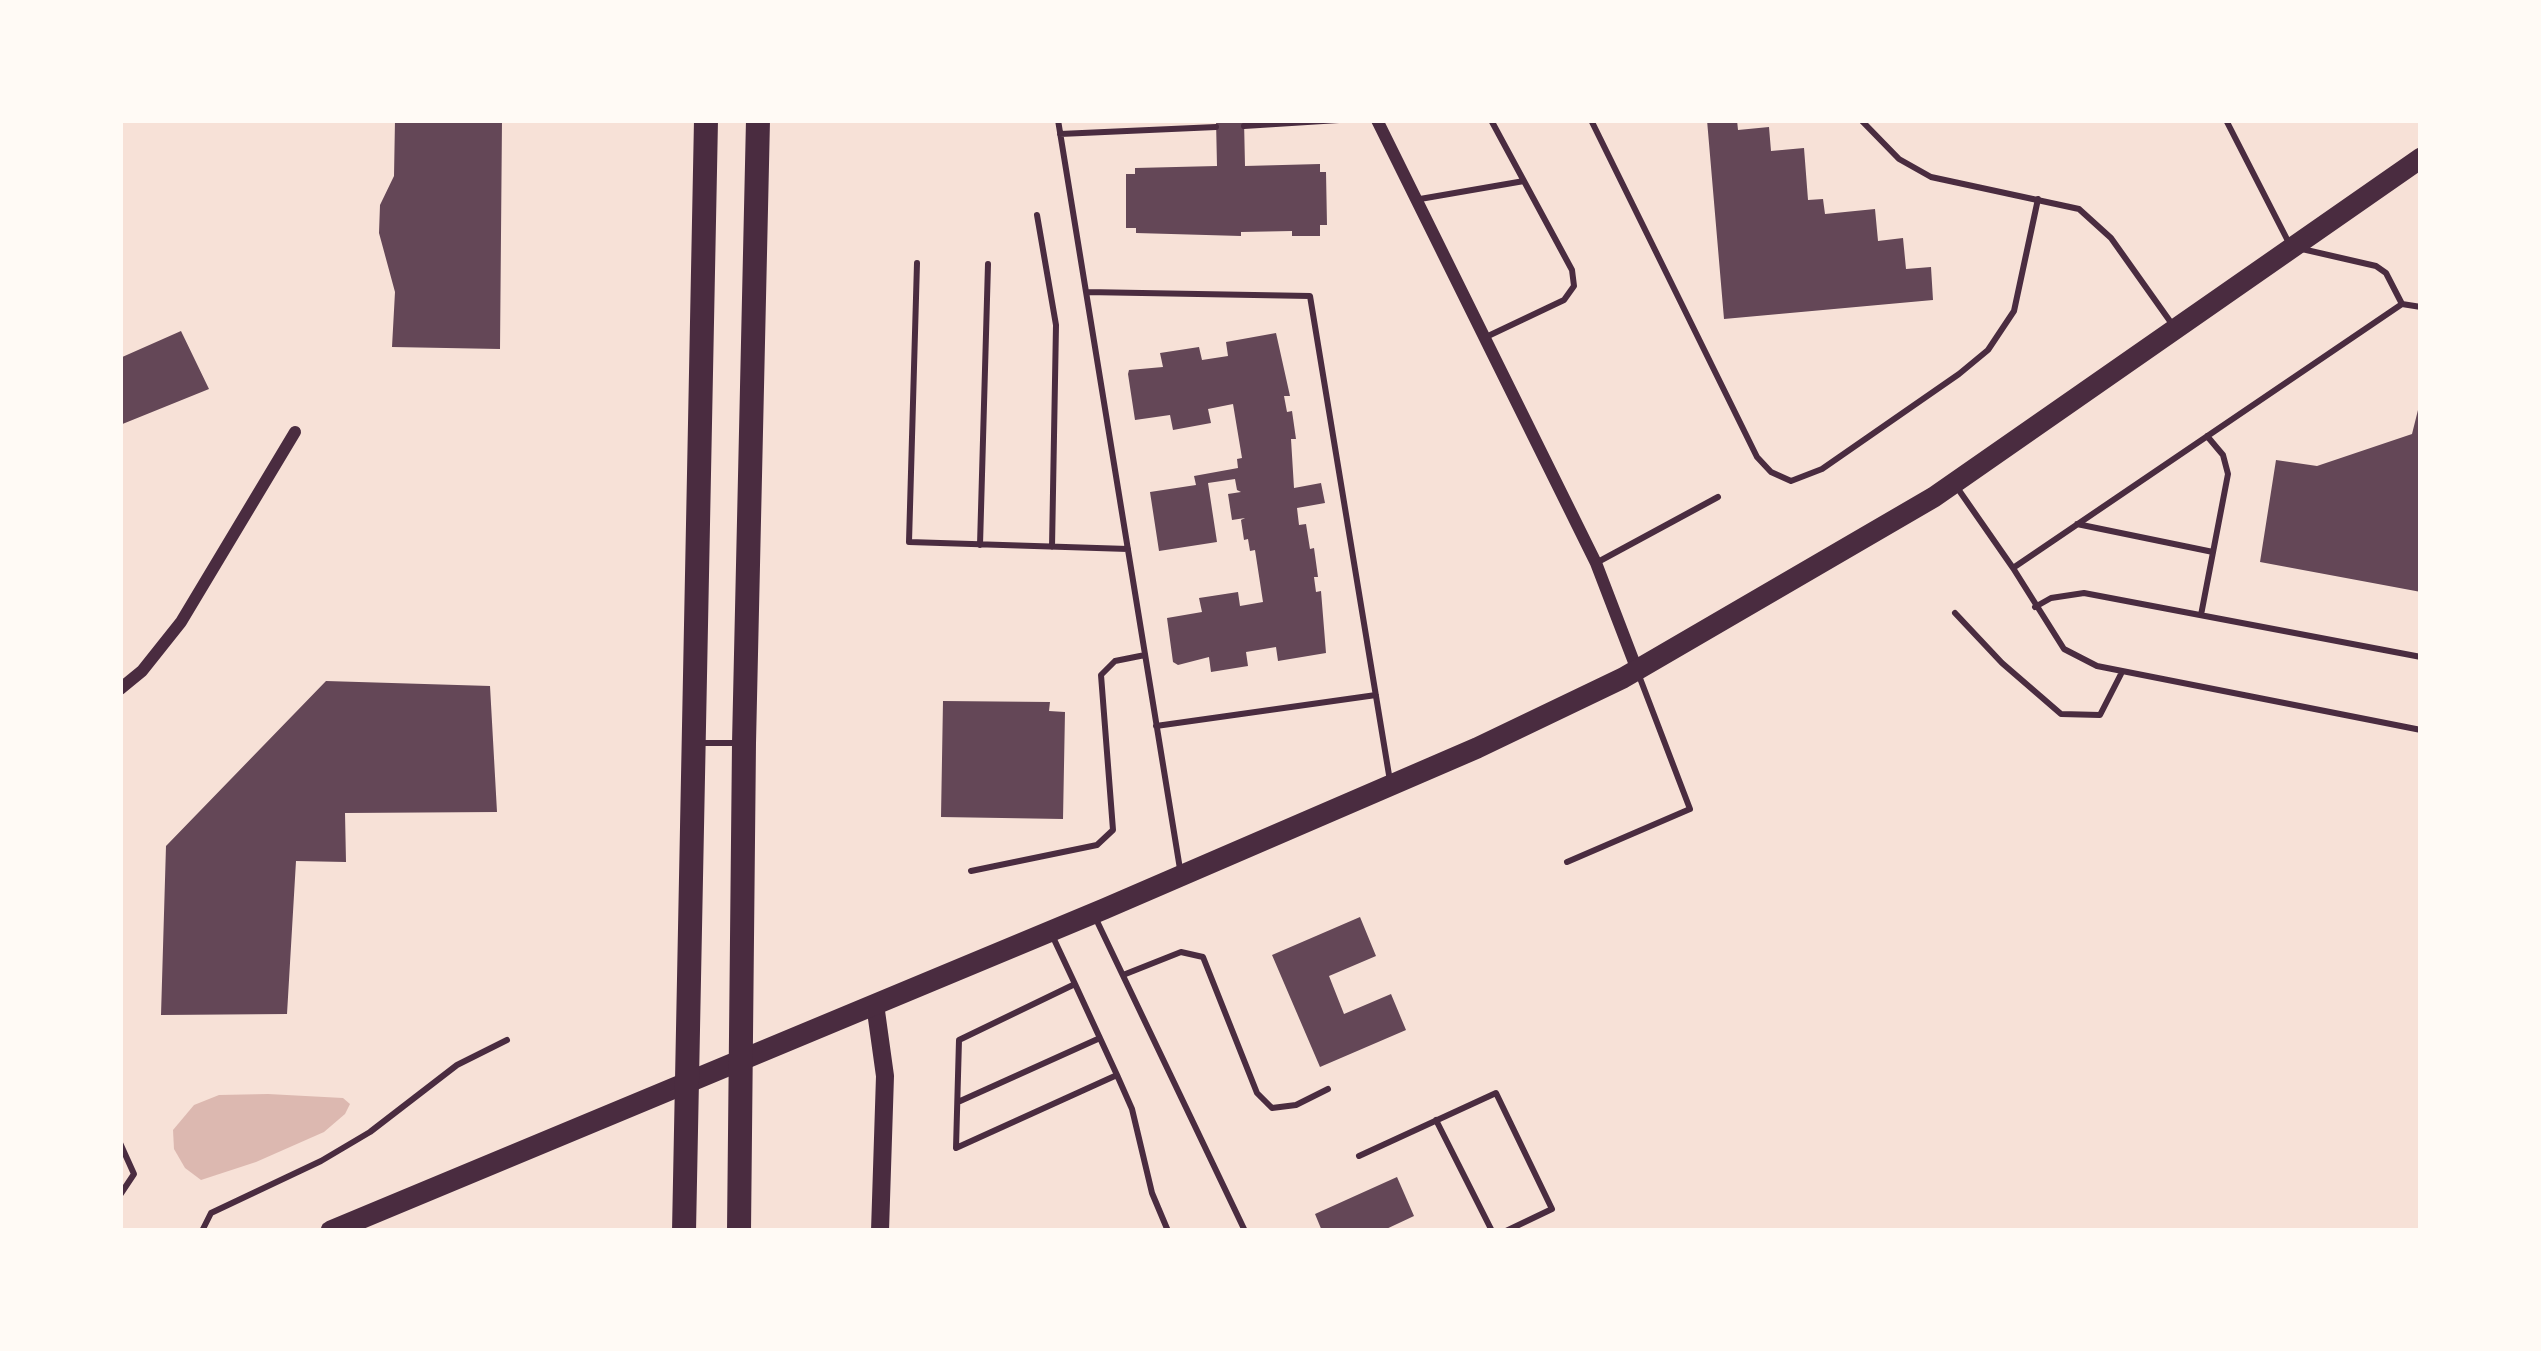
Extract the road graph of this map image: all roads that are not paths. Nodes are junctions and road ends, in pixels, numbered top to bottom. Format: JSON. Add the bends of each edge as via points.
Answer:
{"nodes":[{"id":1,"x":706,"y":120,"type":"edge"},
{"id":2,"x":758,"y":120,"type":"edge"},
{"id":3,"x":1058,"y":120,"type":"edge"},
{"id":4,"x":1339,"y":120,"type":"edge"},
{"id":5,"x":1377,"y":120,"type":"edge"},
{"id":6,"x":1491,"y":120,"type":"edge"},
{"id":7,"x":1591,"y":120,"type":"edge"},
{"id":8,"x":1861,"y":120,"type":"edge"},
{"id":9,"x":2226,"y":120,"type":"edge"},
{"id":10,"x":1244,"y":126,"type":"dead end"},
{"id":11,"x":1216,"y":128,"type":"dead end"},
{"id":12,"x":1060,"y":134,"type":"junction"},
{"id":13,"x":2421,"y":158,"type":"edge"},
{"id":14,"x":1524,"y":181,"type":"junction"},
{"id":15,"x":2038,"y":199,"type":"junction"},
{"id":16,"x":1416,"y":200,"type":"junction"},
{"id":17,"x":1037,"y":215,"type":"dead end"},
{"id":18,"x":2290,"y":246,"type":"junction"},
{"id":19,"x":917,"y":263,"type":"dead end"},
{"id":20,"x":988,"y":264,"type":"dead end"},
{"id":21,"x":1086,"y":292,"type":"junction"},
{"id":22,"x":2402,"y":304,"type":"junction"},
{"id":23,"x":2421,"y":307,"type":"edge"},
{"id":24,"x":2175,"y":329,"type":"junction"},
{"id":25,"x":1485,"y":338,"type":"junction"},
{"id":26,"x":295,"y":432,"type":"dead end"},
{"id":27,"x":2207,"y":436,"type":"junction"},
{"id":28,"x":1954,"y":482,"type":"junction"},
{"id":29,"x":1718,"y":497,"type":"dead end"},
{"id":30,"x":2077,"y":524,"type":"junction"},
{"id":31,"x":980,"y":544,"type":"junction"},
{"id":32,"x":1052,"y":547,"type":"junction"},
{"id":33,"x":1128,"y":549,"type":"junction"},
{"id":34,"x":2213,"y":551,"type":"junction"},
{"id":35,"x":1596,"y":563,"type":"junction"},
{"id":36,"x":2013,"y":568,"type":"junction"},
{"id":37,"x":2035,"y":607,"type":"junction"},
{"id":38,"x":1954,"y":613,"type":"dead end"},
{"id":39,"x":2200,"y":615,"type":"junction"},
{"id":40,"x":1145,"y":655,"type":"junction"},
{"id":41,"x":2421,"y":657,"type":"edge"},
{"id":42,"x":1637,"y":670,"type":"junction"},
{"id":43,"x":2122,"y":672,"type":"junction"},
{"id":44,"x":120,"y":688,"type":"edge"},
{"id":45,"x":1376,"y":695,"type":"junction"},
{"id":46,"x":1156,"y":727,"type":"junction"},
{"id":47,"x":2421,"y":730,"type":"edge"},
{"id":48,"x":744,"y":742,"type":"junction"},
{"id":49,"x":693,"y":743,"type":"junction"},
{"id":50,"x":1391,"y":784,"type":"junction"},
{"id":51,"x":1567,"y":862,"type":"dead end"},
{"id":52,"x":971,"y":871,"type":"dead end"},
{"id":53,"x":1180,"y":874,"type":"junction"},
{"id":54,"x":1093,"y":914,"type":"junction"},
{"id":55,"x":1051,"y":931,"type":"junction"},
{"id":56,"x":1123,"y":975,"type":"junction"},
{"id":57,"x":1075,"y":984,"type":"junction"},
{"id":58,"x":875,"y":1004,"type":"junction"},
{"id":59,"x":1100,"y":1038,"type":"junction"},
{"id":60,"x":507,"y":1040,"type":"dead end"},
{"id":61,"x":1117,"y":1075,"type":"junction"},
{"id":62,"x":1328,"y":1089,"type":"dead end"},
{"id":63,"x":958,"y":1102,"type":"junction"},
{"id":64,"x":1436,"y":1120,"type":"junction"},
{"id":65,"x":120,"y":1143,"type":"edge"},
{"id":66,"x":1359,"y":1156,"type":"dead end"},
{"id":67,"x":120,"y":1195,"type":"edge"},
{"id":68,"x":202,"y":1231,"type":"edge"},
{"id":69,"x":331,"y":1231,"type":"edge"},
{"id":70,"x":684,"y":1231,"type":"edge"},
{"id":71,"x":739,"y":1231,"type":"edge"},
{"id":72,"x":880,"y":1231,"type":"edge"},
{"id":73,"x":1168,"y":1231,"type":"edge"},
{"id":74,"x":1245,"y":1231,"type":"edge"},
{"id":75,"x":1492,"y":1231,"type":"edge"},
{"id":76,"x":1506,"y":1231,"type":"edge"}],
"edges":[{"from":1,"to":49,"type":"highway"},
{"from":2,"to":48,"type":"highway"},
{"from":3,"to":12,"type":"lane"},
{"from":4,"to":10,"type":"lane"},
{"from":5,"to":16,"type":"street"},
{"from":6,"to":14,"type":"lane"},
{"from":7,"to":15,"type":"lane","via":[[1757,457],[1791,481],[1822,470],[1988,350],[2014,311]]},
{"from":8,"to":15,"type":"lane","via":[[1899,159],[1931,177]]},
{"from":9,"to":18,"type":"lane"},
{"from":11,"to":12,"type":"lane"},
{"from":12,"to":21,"type":"lane"},
{"from":13,"to":18,"type":"main road"},
{"from":14,"to":16,"type":"lane"},
{"from":14,"to":25,"type":"lane","via":[[1574,286],[1564,299]]},
{"from":15,"to":24,"type":"lane","via":[[2079,209],[2101,226]]},
{"from":16,"to":25,"type":"street"},
{"from":17,"to":32,"type":"lane","via":[[1056,325]]},
{"from":18,"to":22,"type":"lane","via":[[2376,266]]},
{"from":18,"to":24,"type":"main road"},
{"from":19,"to":31,"type":"lane","via":[[909,542]]},
{"from":20,"to":31,"type":"lane"},
{"from":21,"to":33,"type":"lane"},
{"from":21,"to":45,"type":"lane","via":[[1310,296]]},
{"from":22,"to":23,"type":"lane"},
{"from":22,"to":27,"type":"lane"},
{"from":24,"to":28,"type":"main road"},
{"from":25,"to":35,"type":"street"},
{"from":26,"to":44,"type":"street","via":[[182,622]]},
{"from":27,"to":30,"type":"lane"},
{"from":27,"to":34,"type":"lane","via":[[2228,474]]},
{"from":28,"to":36,"type":"lane"},
{"from":28,"to":42,"type":"main road"},
{"from":29,"to":35,"type":"lane"},
{"from":30,"to":34,"type":"lane"},
{"from":30,"to":36,"type":"lane"},
{"from":31,"to":32,"type":"lane"},
{"from":32,"to":33,"type":"lane"},
{"from":33,"to":40,"type":"lane"},
{"from":34,"to":39,"type":"lane"},
{"from":35,"to":42,"type":"street"},
{"from":36,"to":37,"type":"lane"},
{"from":37,"to":39,"type":"lane","via":[[2084,593]]},
{"from":37,"to":43,"type":"lane","via":[[2064,649]]},
{"from":38,"to":43,"type":"lane","via":[[2061,714],[2100,715]]},
{"from":39,"to":41,"type":"lane"},
{"from":40,"to":46,"type":"lane"},
{"from":40,"to":52,"type":"lane","via":[[1115,661],[1101,675],[1113,830],[1097,844]]},
{"from":42,"to":50,"type":"main road"},
{"from":42,"to":51,"type":"lane","via":[[1690,809]]},
{"from":43,"to":47,"type":"lane"},
{"from":45,"to":46,"type":"lane"},
{"from":45,"to":50,"type":"lane"},
{"from":46,"to":53,"type":"lane"},
{"from":48,"to":49,"type":"lane"},
{"from":48,"to":71,"type":"highway"},
{"from":49,"to":70,"type":"highway"},
{"from":50,"to":53,"type":"main road"},
{"from":53,"to":54,"type":"main road"},
{"from":54,"to":55,"type":"main road"},
{"from":54,"to":56,"type":"lane"},
{"from":55,"to":57,"type":"lane"},
{"from":55,"to":58,"type":"main road"},
{"from":56,"to":62,"type":"lane","via":[[1181,952],[1202,957],[1257,1094],[1272,1108]]},
{"from":56,"to":74,"type":"lane"},
{"from":57,"to":59,"type":"lane"},
{"from":57,"to":63,"type":"lane","via":[[959,1040]]},
{"from":58,"to":69,"type":"main road"},
{"from":58,"to":72,"type":"main road","via":[[885,1076]]},
{"from":59,"to":61,"type":"lane"},
{"from":59,"to":63,"type":"lane"},
{"from":60,"to":68,"type":"lane","via":[[457,1065],[321,1161],[211,1214]]},
{"from":61,"to":63,"type":"lane","via":[[956,1148]]},
{"from":61,"to":73,"type":"lane"},
{"from":64,"to":66,"type":"lane"},
{"from":64,"to":75,"type":"lane"},
{"from":64,"to":76,"type":"lane","via":[[1496,1093],[1552,1209]]},
{"from":65,"to":67,"type":"lane","via":[[134,1174]]}]}
